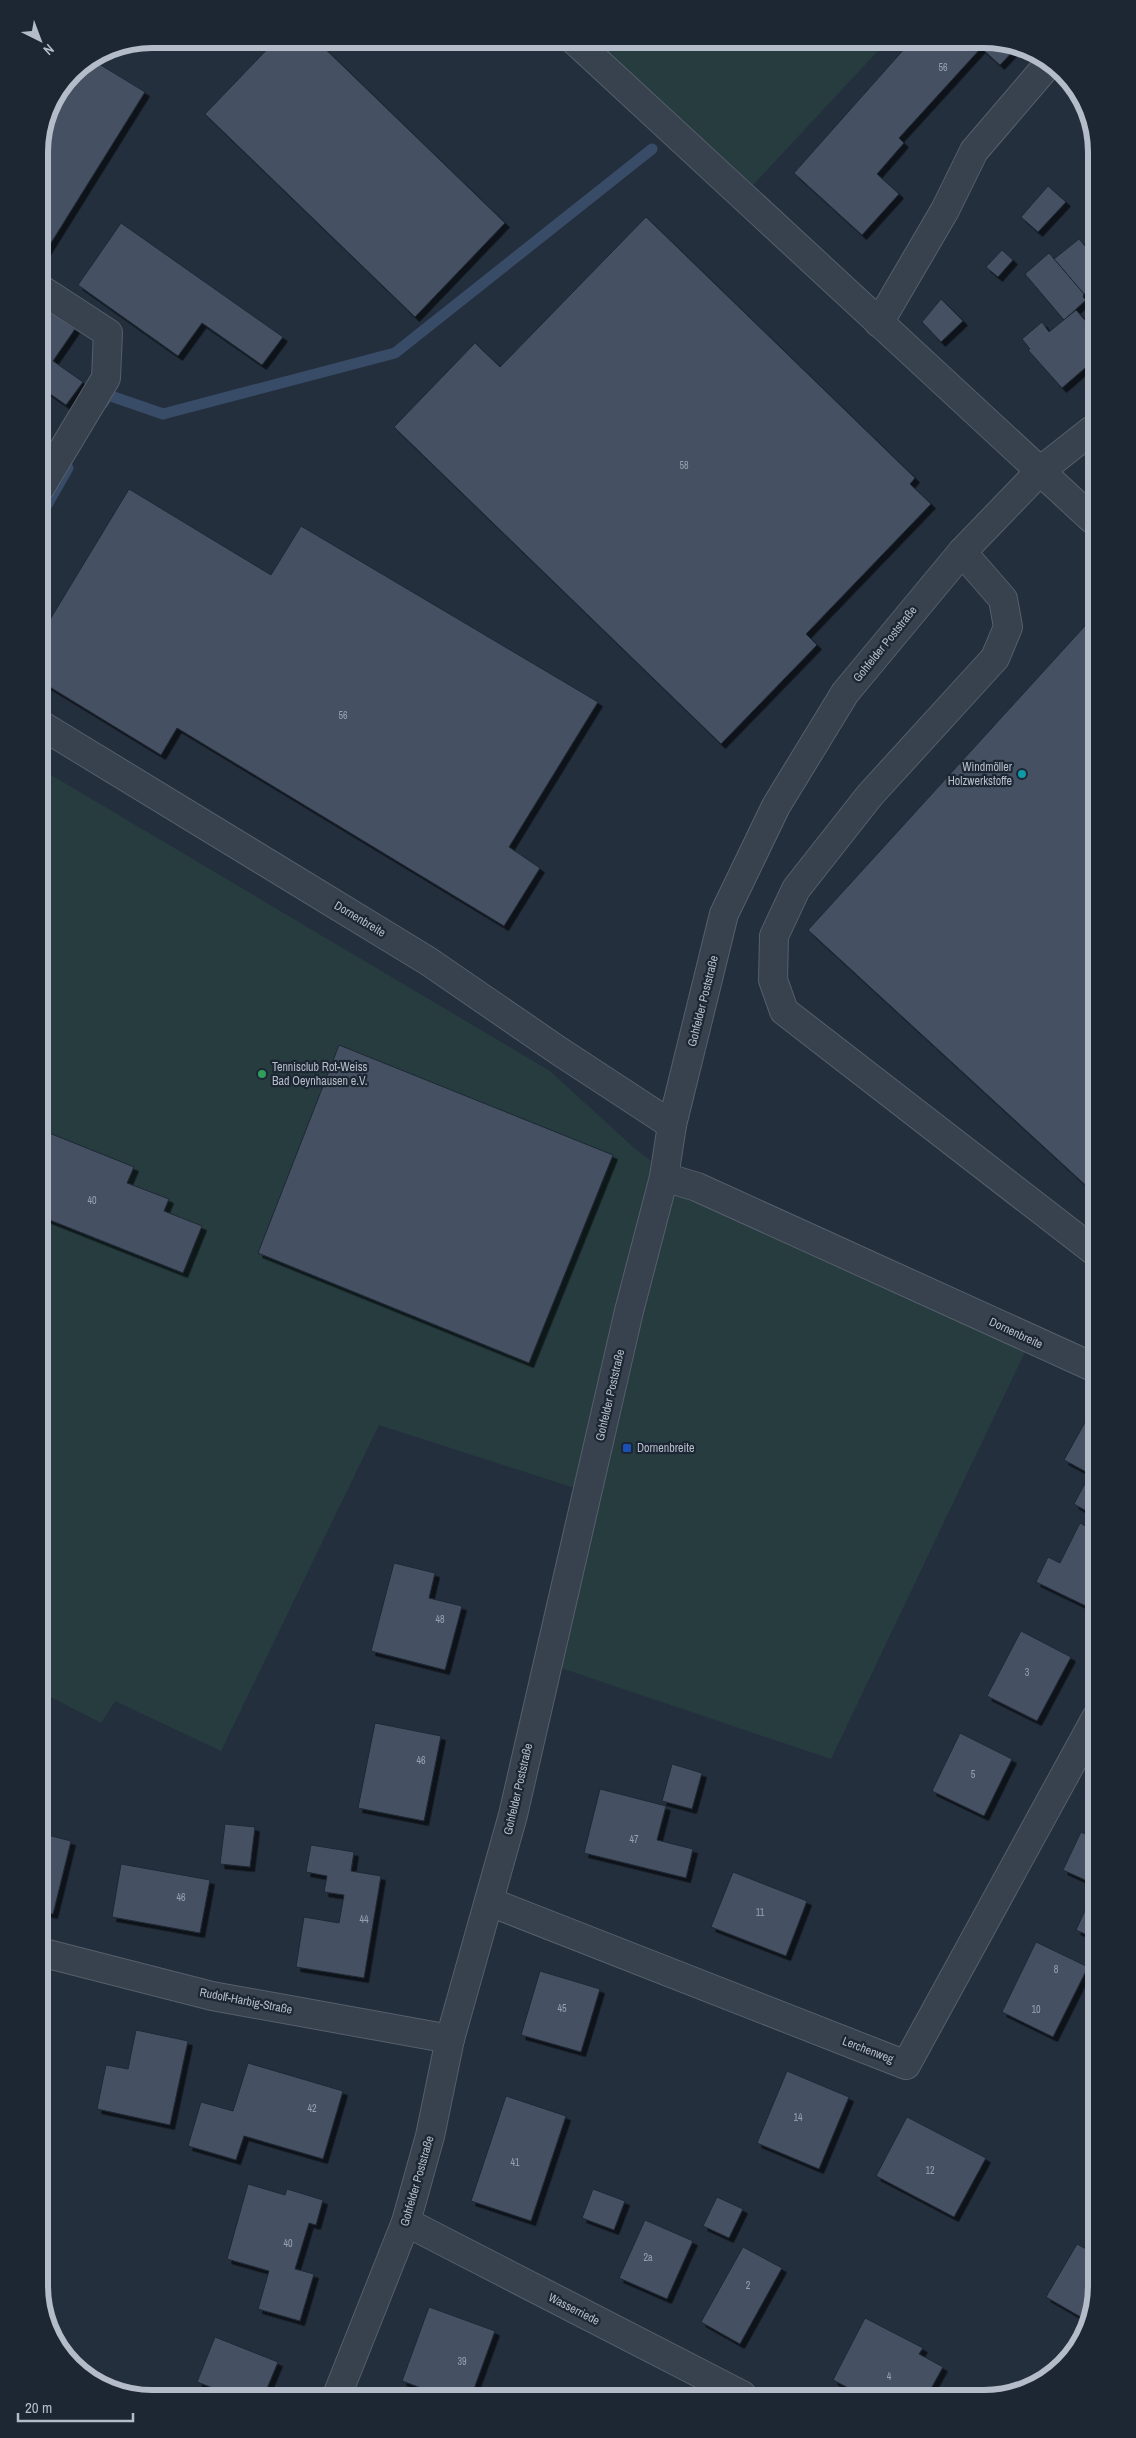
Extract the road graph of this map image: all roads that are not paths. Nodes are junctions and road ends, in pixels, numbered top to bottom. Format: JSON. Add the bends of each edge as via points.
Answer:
{"nodes":[{"id":1,"x":583,"y":48,"type":"edge"},
{"id":2,"x":1046,"y":67,"type":"edge"},
{"id":3,"x":48,"y":294,"type":"edge"},
{"id":4,"x":879,"y":323,"type":"junction"},
{"id":5,"x":1088,"y":433,"type":"edge"},
{"id":6,"x":1040,"y":472,"type":"junction"},
{"id":7,"x":48,"y":475,"type":"edge"},
{"id":8,"x":1088,"y":515,"type":"edge"},
{"id":9,"x":962,"y":552,"type":"junction"},
{"id":10,"x":48,"y":730,"type":"edge"},
{"id":11,"x":672,"y":1125,"type":"junction"},
{"id":12,"x":664,"y":1177,"type":"junction"},
{"id":13,"x":1088,"y":1245,"type":"edge"},
{"id":14,"x":1088,"y":1365,"type":"edge"},
{"id":15,"x":1088,"y":1733,"type":"edge"},
{"id":16,"x":490,"y":1902,"type":"junction"},
{"id":17,"x":48,"y":1954,"type":"edge"},
{"id":18,"x":450,"y":2039,"type":"junction"},
{"id":19,"x":406,"y":2222,"type":"junction"},
{"id":20,"x":339,"y":2390,"type":"edge"},
{"id":21,"x":732,"y":2390,"type":"edge"}],
"edges":[{"from":1,"to":4,"type":"street"},
{"from":2,"to":4,"type":"street","via":[[974,151],[945,210]]},
{"from":3,"to":7,"type":"street","via":[[108,333],[106,378]]},
{"from":4,"to":6,"type":"street"},
{"from":5,"to":6,"type":"street","name":"Gohfelder Poststraße"},
{"from":6,"to":8,"type":"street"},
{"from":6,"to":9,"type":"street","name":"Gohfelder Poststraße"},
{"from":9,"to":11,"type":"street","name":"Gohfelder Poststraße","via":[[845,693],[776,806],[724,914]]},
{"from":9,"to":13,"type":"street","via":[[1004,599],[1008,627],[995,658],[870,795],[796,889],[774,936],[772,980],[784,1010]]},
{"from":10,"to":11,"type":"street","name":"Dornenbreite","via":[[428,961]]},
{"from":11,"to":12,"type":"street","name":"Gohfelder Poststraße"},
{"from":12,"to":14,"type":"street","name":"Dornenbreite","via":[[696,1187]]},
{"from":12,"to":16,"type":"street","name":"Gohfelder Poststraße","via":[[629,1311]]},
{"from":15,"to":16,"type":"street","name":"Lerchenweg","via":[[906,2065]]},
{"from":16,"to":18,"type":"street","name":"Gohfelder Poststraße"},
{"from":17,"to":18,"type":"street","name":"Rudolf-Harbig-Straße","via":[[212,1996]]},
{"from":18,"to":19,"type":"street","name":"Gohfelder Poststraße","via":[[430,2136]]},
{"from":19,"to":20,"type":"street","name":"Gohfelder Poststraße"},
{"from":19,"to":21,"type":"street","name":"Wasserriede"}]}
